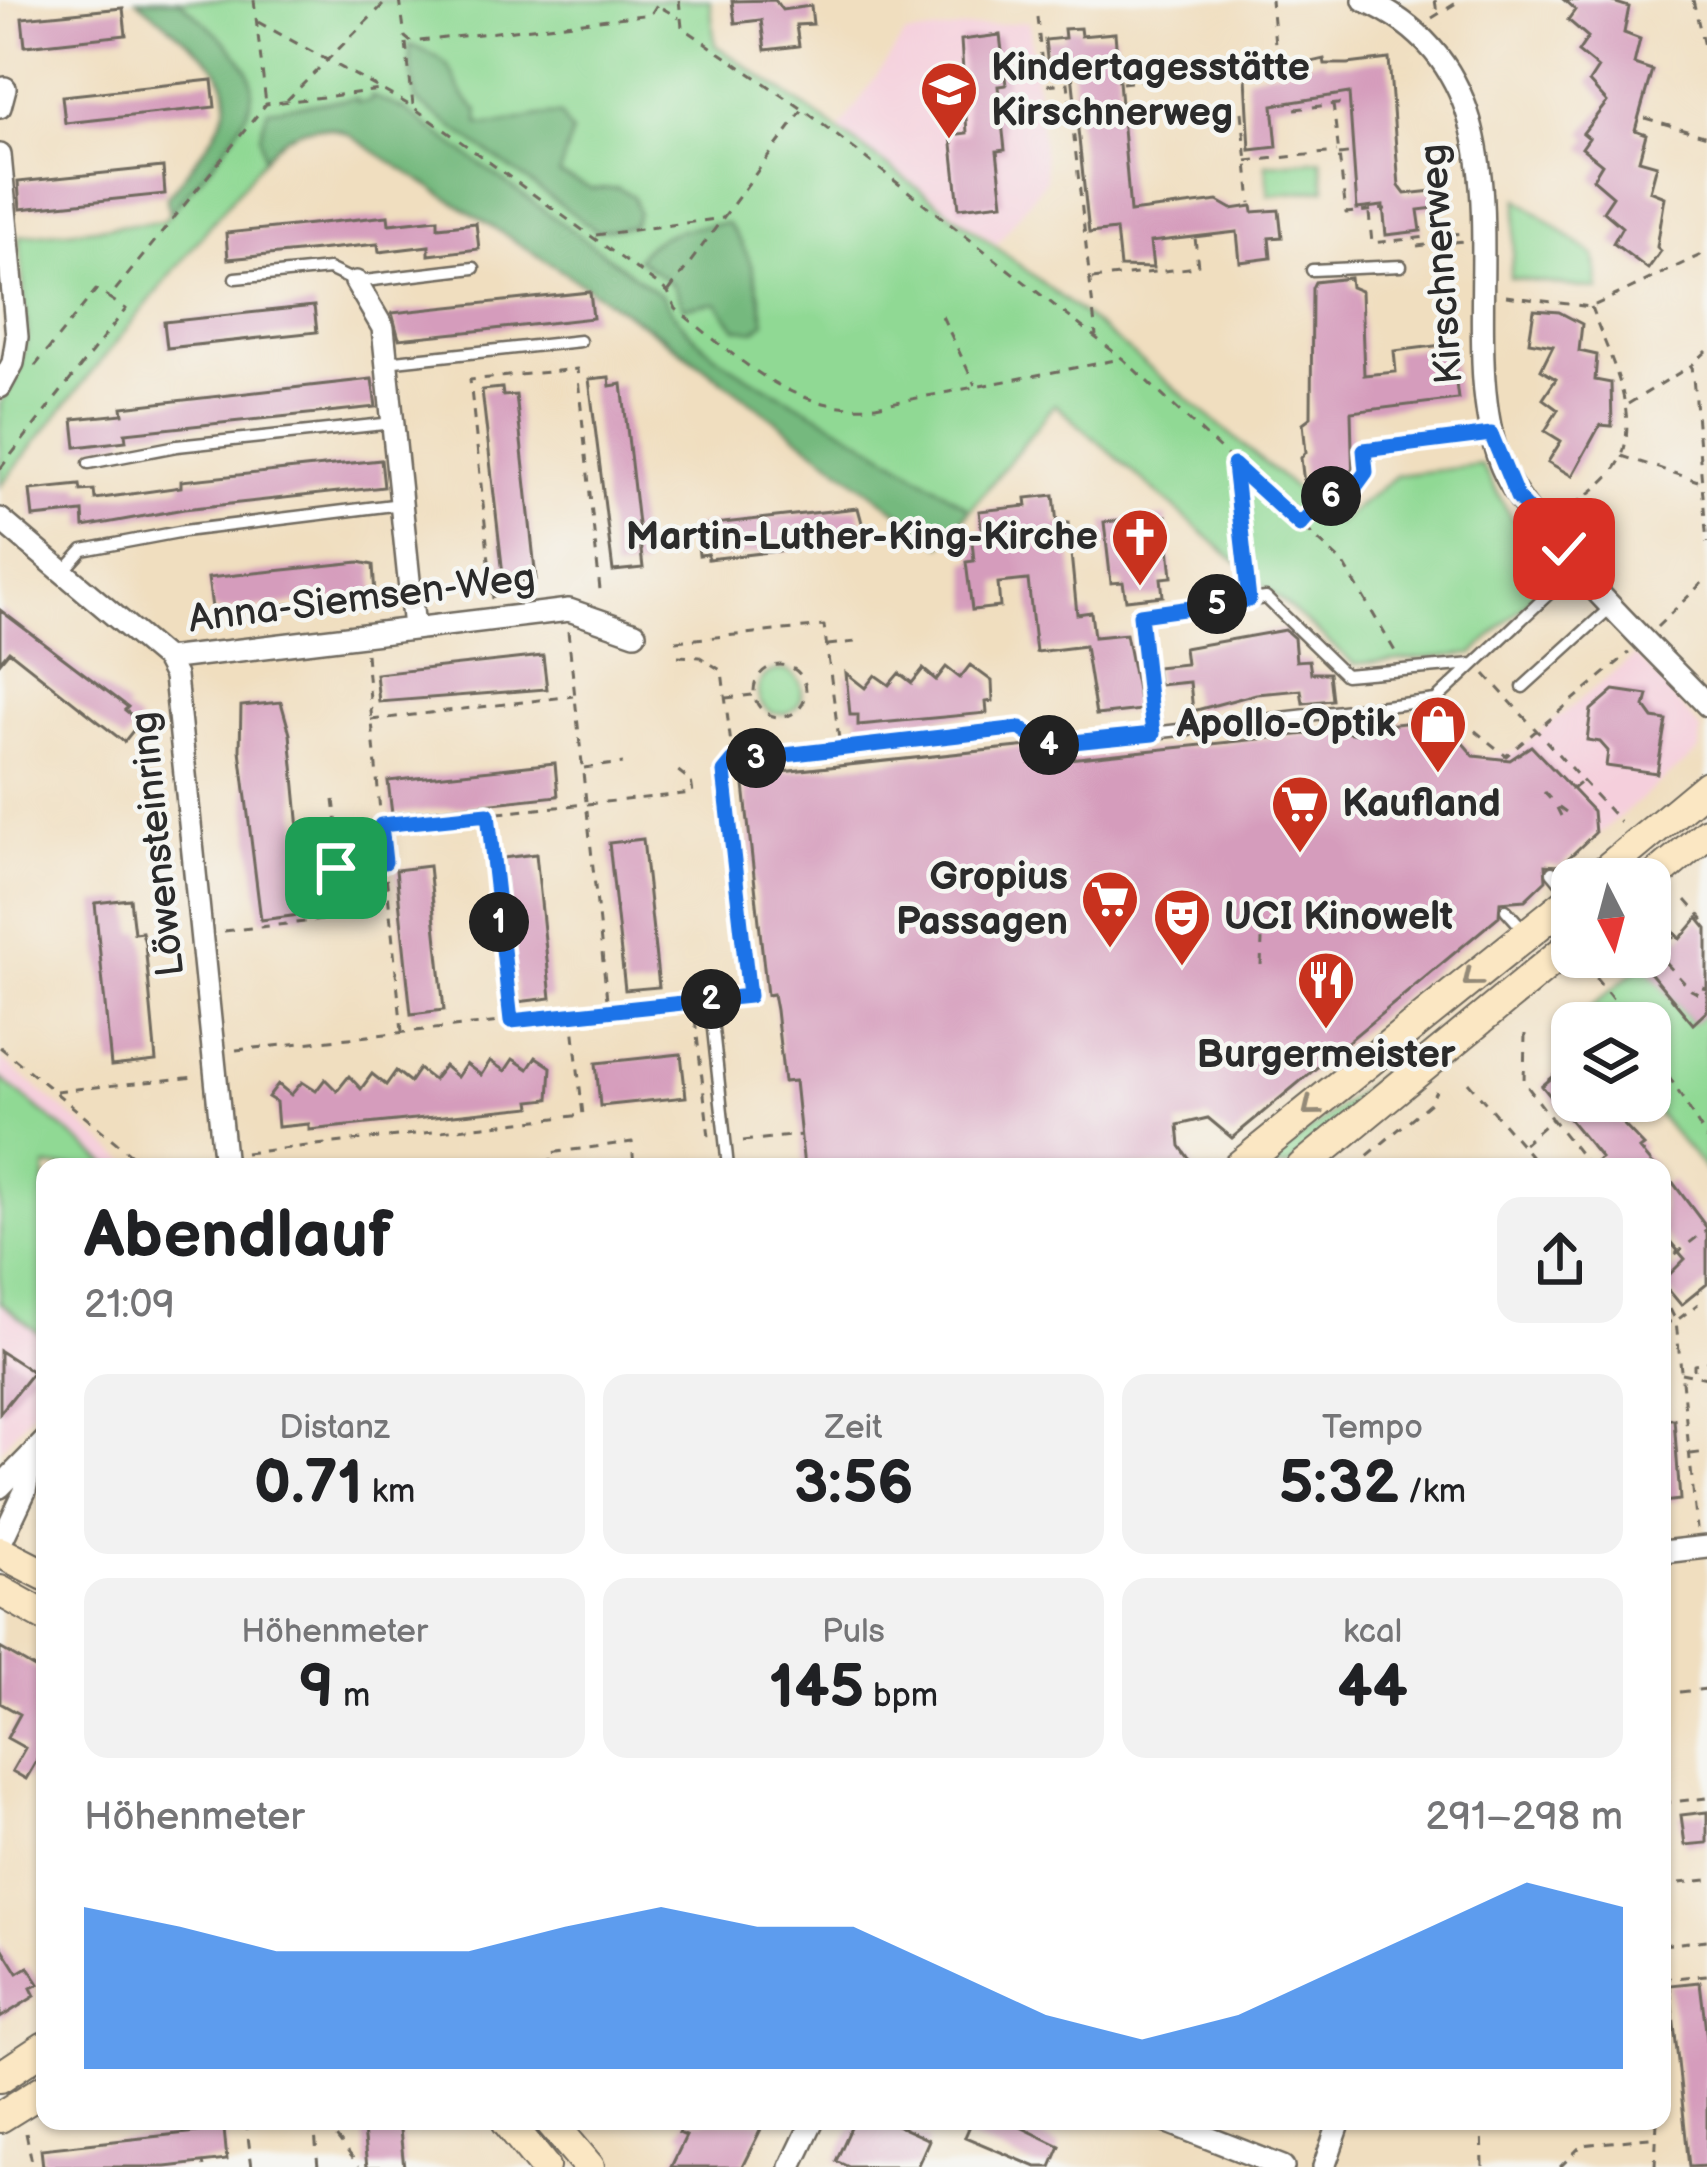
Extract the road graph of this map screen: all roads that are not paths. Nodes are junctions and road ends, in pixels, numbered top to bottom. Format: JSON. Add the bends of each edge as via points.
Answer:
{"nodes":[{"id":1,"x":1364,"y":0,"type":"edge"},
{"id":2,"x":0,"y":155,"type":"edge"},
{"id":3,"x":1401,"y":266,"type":"dead end"},
{"id":4,"x":475,"y":268,"type":"dead end"},
{"id":5,"x":1312,"y":270,"type":"dead end"},
{"id":6,"x":235,"y":278,"type":"dead end"},
{"id":7,"x":356,"y":282,"type":"junction"},
{"id":8,"x":580,"y":341,"type":"dead end"},
{"id":9,"x":386,"y":362,"type":"junction"},
{"id":10,"x":4,"y":379,"type":"edge"},
{"id":11,"x":393,"y":423,"type":"junction"},
{"id":12,"x":1491,"y":434,"type":"junction"},
{"id":13,"x":1390,"y":447,"type":"road end"},
{"id":14,"x":89,"y":463,"type":"dead end"},
{"id":15,"x":401,"y":504,"type":"junction"},
{"id":16,"x":0,"y":519,"type":"edge"},
{"id":17,"x":1578,"y":566,"type":"junction"},
{"id":18,"x":64,"y":571,"type":"junction"},
{"id":19,"x":1614,"y":605,"type":"junction"},
{"id":20,"x":415,"y":628,"type":"junction"},
{"id":21,"x":635,"y":633,"type":"dead end"},
{"id":22,"x":166,"y":659,"type":"junction"},
{"id":23,"x":1476,"y":664,"type":"junction"},
{"id":24,"x":1523,"y":687,"type":"dead end"},
{"id":25,"x":1707,"y":705,"type":"edge"},
{"id":26,"x":1357,"y":711,"type":"junction"},
{"id":27,"x":1343,"y":725,"type":"dead end"},
{"id":28,"x":1153,"y":734,"type":"junction"},
{"id":29,"x":1076,"y":742,"type":"road end"},
{"id":30,"x":1707,"y":786,"type":"edge"},
{"id":31,"x":1707,"y":833,"type":"edge"},
{"id":32,"x":1620,"y":858,"type":"edge"},
{"id":33,"x":1671,"y":863,"type":"edge"},
{"id":34,"x":1551,"y":907,"type":"edge"},
{"id":35,"x":1551,"y":961,"type":"edge"},
{"id":36,"x":1435,"y":1008,"type":"junction"},
{"id":37,"x":711,"y":1011,"type":"dead end"},
{"id":38,"x":1459,"y":1036,"type":"junction"},
{"id":39,"x":234,"y":1158,"type":"edge"},
{"id":40,"x":727,"y":1158,"type":"edge"},
{"id":41,"x":1249,"y":1158,"type":"edge"},
{"id":42,"x":1313,"y":1158,"type":"edge"},
{"id":43,"x":36,"y":1451,"type":"edge"},
{"id":44,"x":36,"y":1455,"type":"edge"},
{"id":45,"x":0,"y":1486,"type":"edge"},
{"id":46,"x":1702,"y":1539,"type":"edge"},
{"id":47,"x":0,"y":1548,"type":"edge"},
{"id":48,"x":1671,"y":1549,"type":"edge"},
{"id":49,"x":36,"y":1570,"type":"edge"},
{"id":50,"x":0,"y":1591,"type":"edge"},
{"id":51,"x":36,"y":1611,"type":"edge"},
{"id":52,"x":36,"y":2053,"type":"edge"},
{"id":53,"x":0,"y":2078,"type":"edge"},
{"id":54,"x":36,"y":2099,"type":"edge"},
{"id":55,"x":13,"y":2125,"type":"edge"},
{"id":56,"x":514,"y":2130,"type":"edge"},
{"id":57,"x":558,"y":2130,"type":"edge"},
{"id":58,"x":809,"y":2130,"type":"edge"},
{"id":59,"x":1188,"y":2130,"type":"edge"},
{"id":60,"x":1337,"y":2130,"type":"edge"},
{"id":61,"x":544,"y":2167,"type":"edge"},
{"id":62,"x":589,"y":2167,"type":"edge"},
{"id":63,"x":791,"y":2167,"type":"edge"},
{"id":64,"x":1283,"y":2167,"type":"edge"},
{"id":65,"x":1324,"y":2167,"type":"edge"}],
"edges":[{"from":1,"to":12,"type":"street","name":"Kirschnerweg","via":[[1405,22],[1440,60],[1471,128],[1483,208]]},
{"from":2,"to":10,"type":"street","via":[[16,322]]},
{"from":3,"to":5,"type":"lane"},
{"from":4,"to":7,"type":"lane"},
{"from":6,"to":7,"type":"lane","via":[[329,269]]},
{"from":7,"to":9,"type":"street","via":[[383,328]]},
{"from":8,"to":9,"type":"lane"},
{"from":9,"to":11,"type":"street"},
{"from":11,"to":14,"type":"lane"},
{"from":11,"to":15,"type":"street"},
{"from":12,"to":13,"type":"lane"},
{"from":12,"to":17,"type":"street","name":"Kirschnerweg","via":[[1506,477]]},
{"from":15,"to":18,"type":"lane","via":[[83,550]]},
{"from":15,"to":20,"type":"street"},
{"from":16,"to":18,"type":"street","name":"Löwensteinring"},
{"from":17,"to":19,"type":"street","name":"Kirschnerweg"},
{"from":17,"to":23,"type":"lane"},
{"from":18,"to":22,"type":"street","name":"Löwensteinring"},
{"from":19,"to":24,"type":"lane"},
{"from":19,"to":25,"type":"street","name":"Kirschnerweg"},
{"from":20,"to":21,"type":"street","name":"Anna-Siemsen-Weg","via":[[569,610]]},
{"from":20,"to":22,"type":"street","name":"Anna-Siemsen-Weg"},
{"from":22,"to":39,"type":"street","name":"Löwensteinring","via":[[175,676]]},
{"from":23,"to":26,"type":"lane","via":[[1436,700]]},
{"from":23,"to":28,"type":"lane","via":[[1345,675],[1266,598],[1140,615]]},
{"from":26,"to":27,"type":"lane","via":[[1358,724]]},
{"from":26,"to":28,"type":"lane"},
{"from":28,"to":29,"type":"lane"},
{"from":30,"to":32,"type":"main road"},
{"from":31,"to":33,"type":"main road"},
{"from":34,"to":36,"type":"main road","one_way":true,"via":[[1517,922]]},
{"from":35,"to":38,"type":"main road"},
{"from":36,"to":38,"type":"lane"},
{"from":36,"to":41,"type":"main road","one_way":true},
{"from":37,"to":40,"type":"lane"},
{"from":38,"to":42,"type":"main road"},
{"from":43,"to":45,"type":"street"},
{"from":44,"to":47,"type":"street"},
{"from":46,"to":48,"type":"street"},
{"from":47,"to":49,"type":"main road"},
{"from":50,"to":51,"type":"main road"},
{"from":52,"to":53,"type":"main road"},
{"from":54,"to":55,"type":"main road"},
{"from":56,"to":61,"type":"main road"},
{"from":57,"to":62,"type":"main road"},
{"from":58,"to":63,"type":"street"},
{"from":59,"to":64,"type":"street"},
{"from":60,"to":65,"type":"street"}]}
